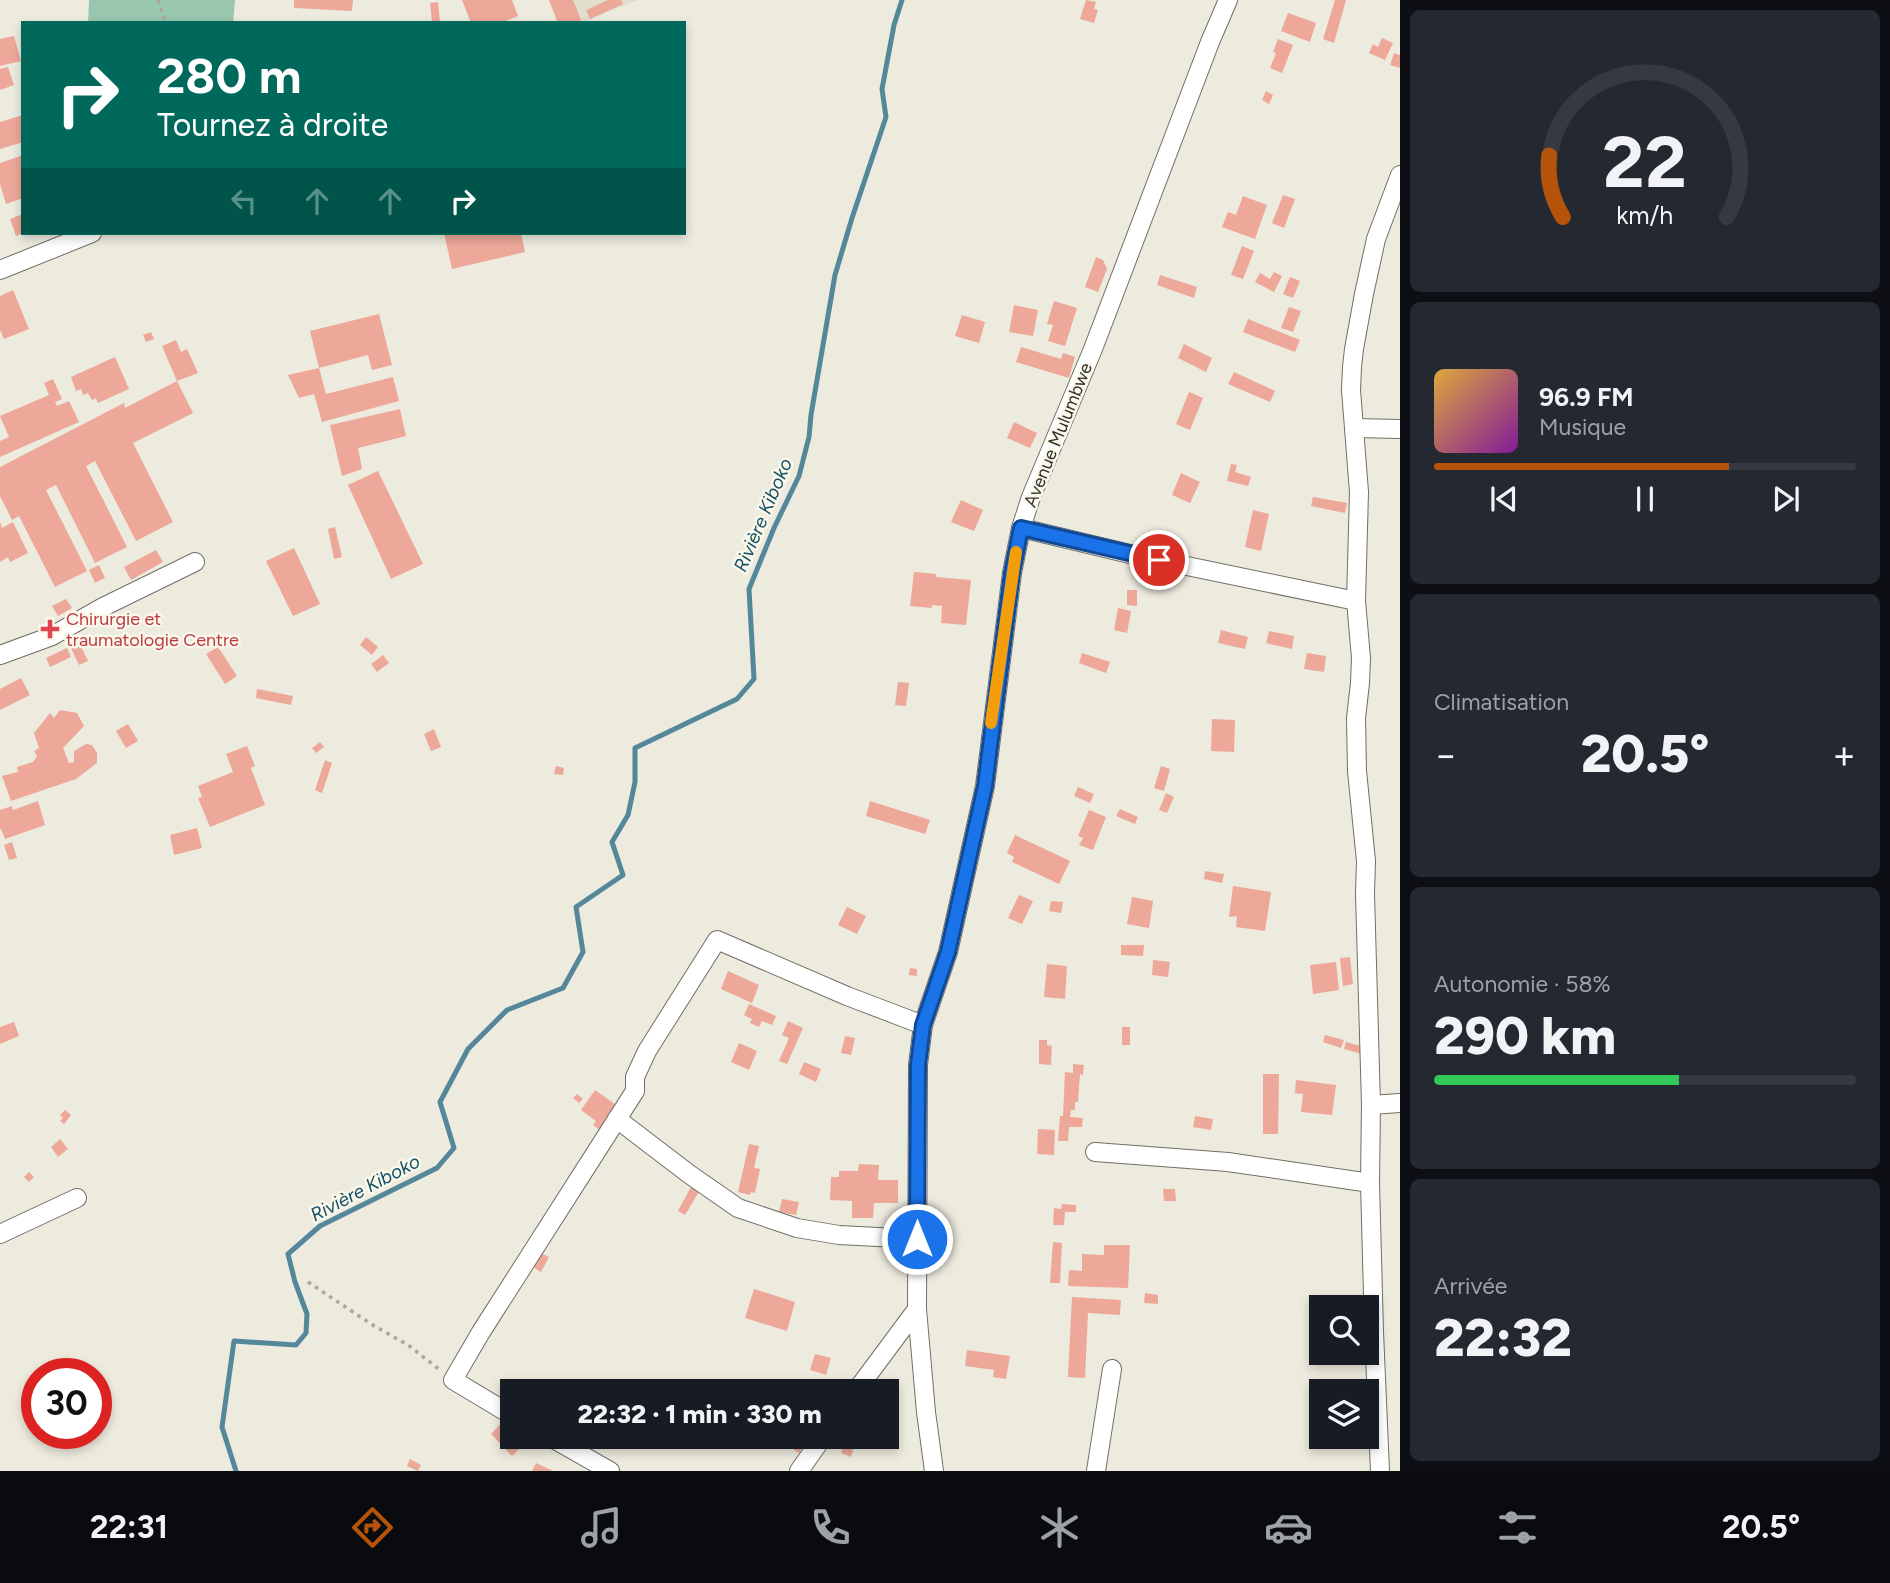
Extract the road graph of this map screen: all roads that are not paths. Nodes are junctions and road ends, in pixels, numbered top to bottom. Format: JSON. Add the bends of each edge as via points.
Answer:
{"nodes":[{"id":1,"x":1228,"y":0,"type":"edge"},
{"id":2,"x":1400,"y":175,"type":"edge"},
{"id":3,"x":87,"y":235,"type":"edge"},
{"id":4,"x":0,"y":270,"type":"edge"},
{"id":5,"x":1354,"y":428,"type":"junction"},
{"id":6,"x":1400,"y":429,"type":"edge"},
{"id":7,"x":1021,"y":528,"type":"junction"},
{"id":8,"x":195,"y":562,"type":"dead end"},
{"id":9,"x":1356,"y":601,"type":"junction"},
{"id":10,"x":0,"y":655,"type":"edge"},
{"id":11,"x":923,"y":1025,"type":"junction"},
{"id":12,"x":1400,"y":1103,"type":"edge"},
{"id":13,"x":1371,"y":1105,"type":"junction"},
{"id":14,"x":617,"y":1119,"type":"junction"},
{"id":15,"x":1095,"y":1152,"type":"dead end"},
{"id":16,"x":1370,"y":1183,"type":"junction"},
{"id":17,"x":77,"y":1198,"type":"dead end"},
{"id":18,"x":0,"y":1234,"type":"edge"},
{"id":19,"x":917,"y":1239,"type":"junction"},
{"id":20,"x":917,"y":1309,"type":"junction"},
{"id":21,"x":1112,"y":1369,"type":"dead end"},
{"id":22,"x":865,"y":1379,"type":"edge"},
{"id":23,"x":500,"y":1408,"type":"edge"},
{"id":24,"x":571,"y":1449,"type":"edge"},
{"id":25,"x":815,"y":1449,"type":"edge"},
{"id":26,"x":610,"y":1471,"type":"edge"},
{"id":27,"x":799,"y":1471,"type":"edge"},
{"id":28,"x":934,"y":1471,"type":"edge"},
{"id":29,"x":1096,"y":1471,"type":"edge"},
{"id":30,"x":1380,"y":1471,"type":"edge"}],
"edges":[{"from":1,"to":7,"type":"street","name":"Avenue Mulumbwe"},
{"from":2,"to":5,"type":"street","via":[[1376,239],[1364,294],[1352,367]]},
{"from":3,"to":4,"type":"street"},
{"from":5,"to":6,"type":"street"},
{"from":5,"to":9,"type":"street","via":[[1359,492]]},
{"from":7,"to":9,"type":"street"},
{"from":7,"to":11,"type":"street","name":"Avenue Mulumbwe","via":[[985,786],[948,952]]},
{"from":8,"to":10,"type":"street","via":[[52,636]]},
{"from":9,"to":13,"type":"street","via":[[1361,659],[1357,771],[1366,861]]},
{"from":11,"to":14,"type":"street","via":[[717,940],[647,1051],[635,1077],[635,1091]]},
{"from":11,"to":19,"type":"street","name":"Avenue Mulumbwe","via":[[918,1065]]},
{"from":12,"to":13,"type":"street"},
{"from":13,"to":16,"type":"street"},
{"from":14,"to":19,"type":"street","via":[[738,1208],[797,1228]]},
{"from":14,"to":23,"type":"street","via":[[453,1380]]},
{"from":15,"to":16,"type":"street","via":[[1228,1162]]},
{"from":16,"to":30,"type":"street"},
{"from":17,"to":18,"type":"street"},
{"from":19,"to":20,"type":"street","name":"Avenue Mulumbwe"},
{"from":20,"to":22,"type":"street"},
{"from":20,"to":28,"type":"street","name":"Avenue Mulumbwe"},
{"from":21,"to":29,"type":"street"},
{"from":24,"to":26,"type":"street"},
{"from":25,"to":27,"type":"street"}]}
